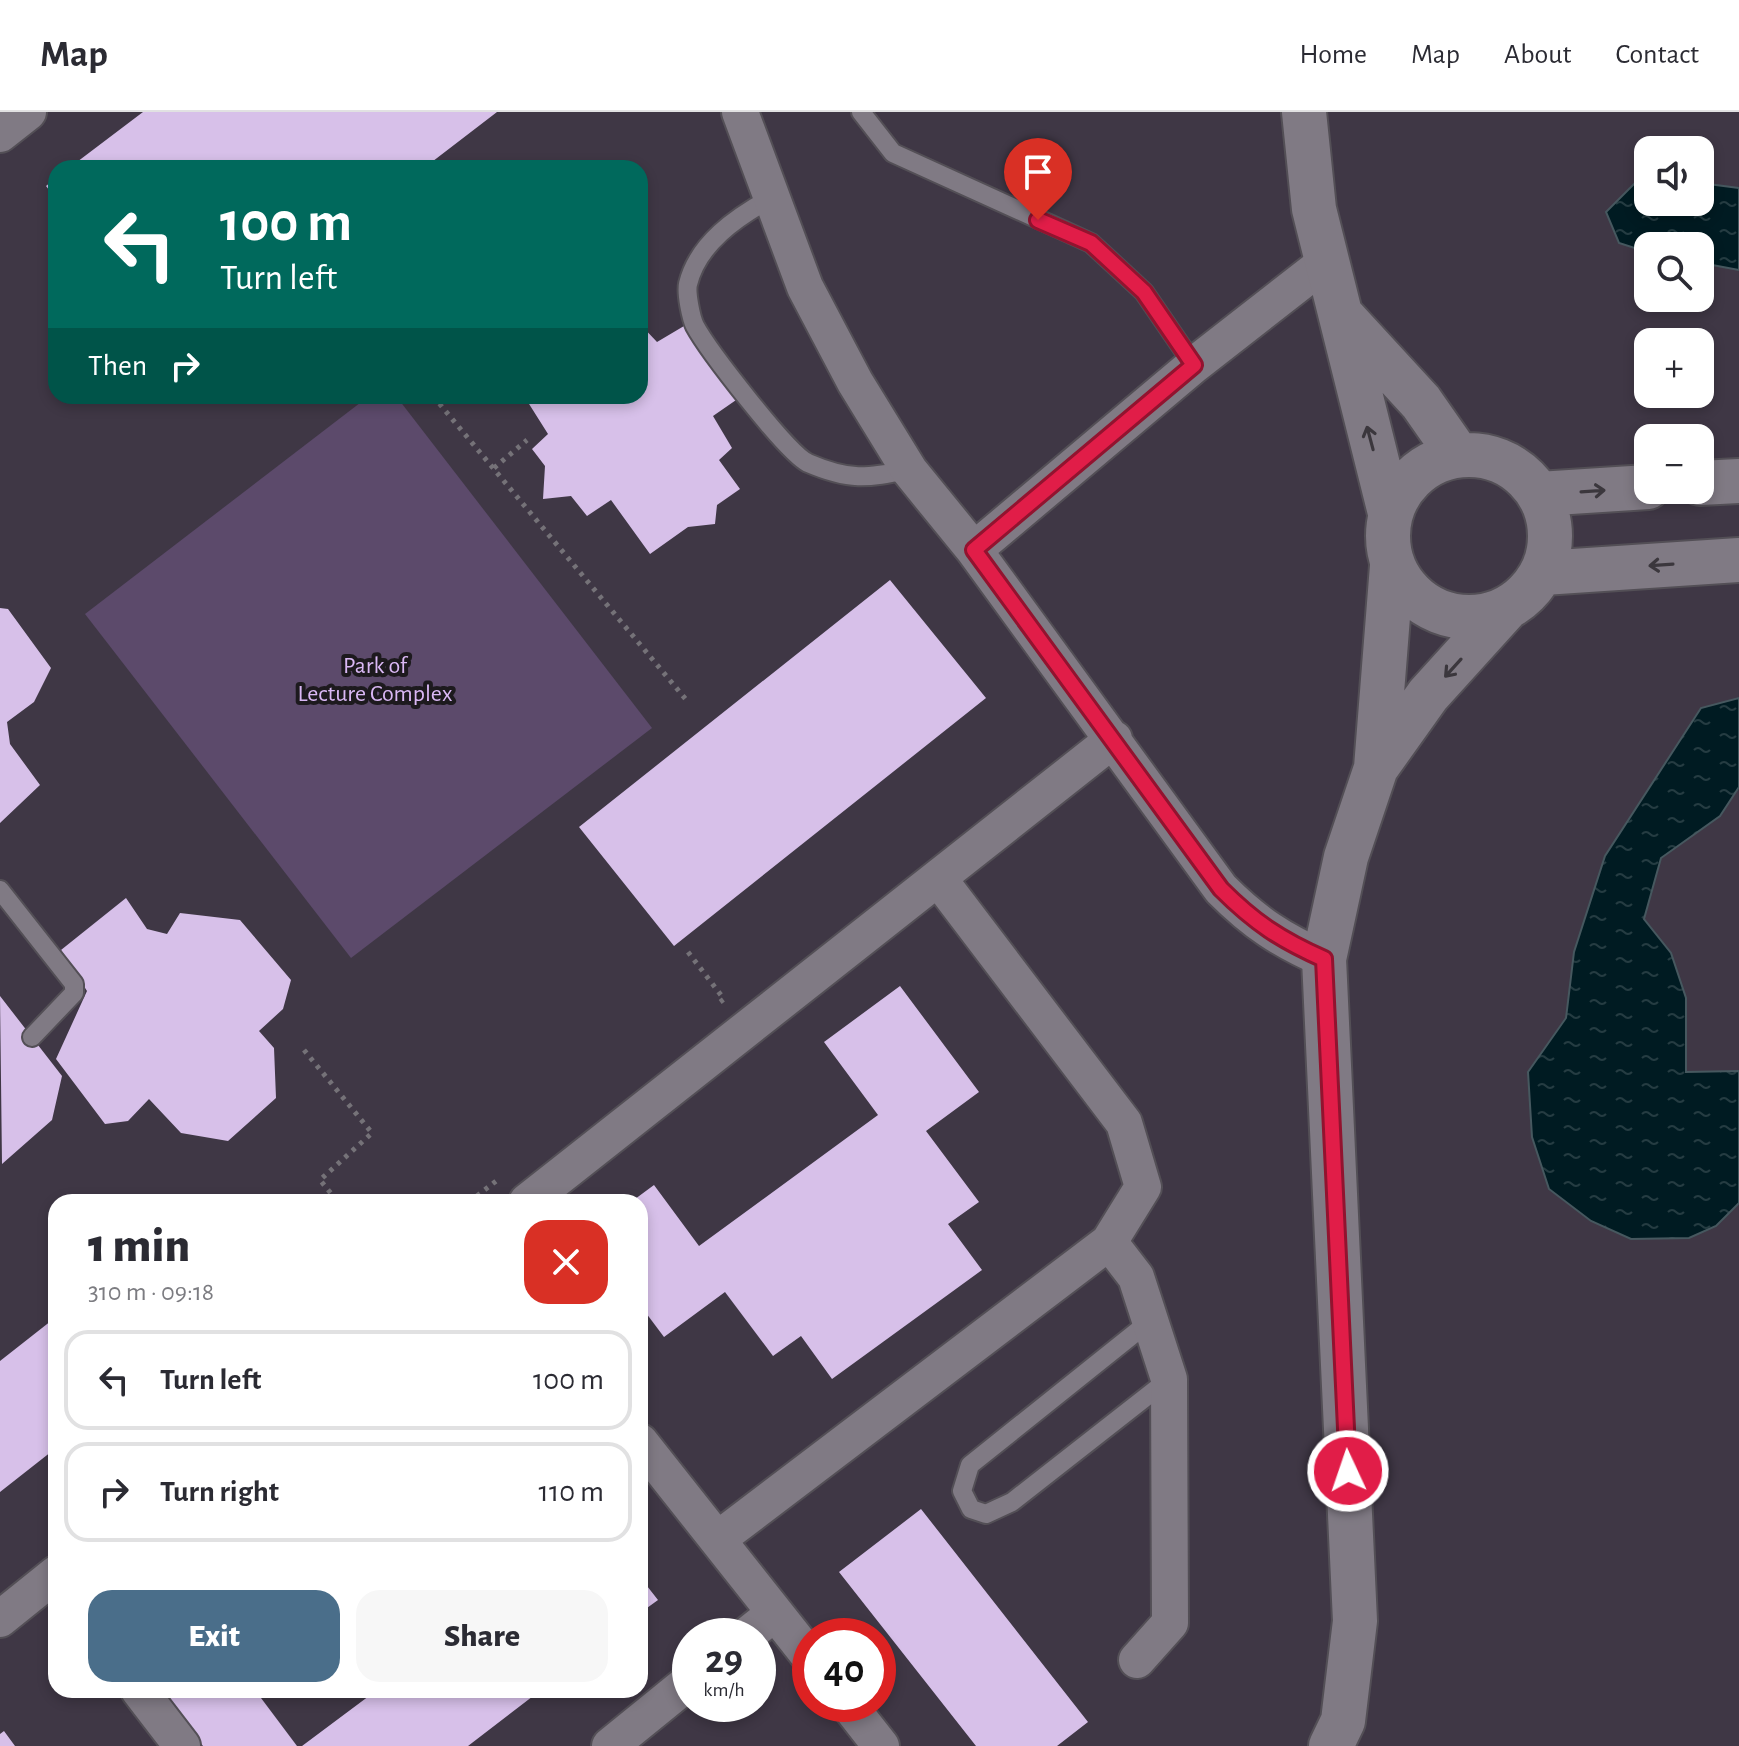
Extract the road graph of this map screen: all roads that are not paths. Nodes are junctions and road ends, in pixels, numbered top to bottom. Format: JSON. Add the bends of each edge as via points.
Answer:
{"nodes":[{"id":1,"x":27,"y":112,"type":"edge"},
{"id":2,"x":740,"y":112,"type":"edge"},
{"id":3,"x":861,"y":112,"type":"edge"},
{"id":4,"x":1304,"y":112,"type":"edge"},
{"id":5,"x":0,"y":134,"type":"edge"},
{"id":6,"x":771,"y":198,"type":"junction"},
{"id":7,"x":1326,"y":262,"type":"junction"},
{"id":8,"x":1337,"y":310,"type":"junction"},
{"id":9,"x":1194,"y":365,"type":"junction"},
{"id":10,"x":1458,"y":455,"type":"junction"},
{"id":11,"x":909,"y":470,"type":"junction"},
{"id":12,"x":1739,"y":481,"type":"edge"},
{"id":13,"x":1714,"y":482,"type":"edge"},
{"id":14,"x":1634,"y":488,"type":"edge"},
{"id":15,"x":1539,"y":494,"type":"junction"},
{"id":16,"x":1390,"y":513,"type":"junction"},
{"id":17,"x":974,"y":550,"type":"junction"},
{"id":18,"x":1739,"y":560,"type":"edge"},
{"id":19,"x":1392,"y":566,"type":"junction"},
{"id":20,"x":1543,"y":573,"type":"junction"},
{"id":21,"x":1505,"y":610,"type":"junction"},
{"id":22,"x":1114,"y":739,"type":"junction"},
{"id":23,"x":1376,"y":768,"type":"junction"},
{"id":24,"x":938,"y":878,"type":"junction"},
{"id":25,"x":0,"y":890,"type":"edge"},
{"id":26,"x":1324,"y":959,"type":"junction"},
{"id":27,"x":32,"y":1037,"type":"dead end"},
{"id":28,"x":537,"y":1194,"type":"edge"},
{"id":29,"x":1109,"y":1242,"type":"junction"},
{"id":30,"x":1150,"y":1321,"type":"junction"},
{"id":31,"x":1169,"y":1379,"type":"junction"},
{"id":32,"x":648,"y":1452,"type":"edge"},
{"id":33,"x":718,"y":1539,"type":"junction"},
{"id":34,"x":48,"y":1581,"type":"edge"},
{"id":35,"x":4,"y":1609,"type":"edge"},
{"id":36,"x":775,"y":1613,"type":"junction"},
{"id":37,"x":769,"y":1618,"type":"edge"},
{"id":38,"x":792,"y":1634,"type":"edge"},
{"id":39,"x":1137,"y":1660,"type":"dead end"},
{"id":40,"x":672,"y":1696,"type":"edge"},
{"id":41,"x":145,"y":1698,"type":"edge"},
{"id":42,"x":862,"y":1722,"type":"edge"},
{"id":43,"x":182,"y":1746,"type":"edge"},
{"id":44,"x":610,"y":1746,"type":"edge"},
{"id":45,"x":881,"y":1746,"type":"edge"},
{"id":46,"x":1331,"y":1746,"type":"edge"}],
"edges":[{"from":1,"to":5,"type":"street"},
{"from":2,"to":6,"type":"street"},
{"from":3,"to":9,"type":"lane","via":[[893,153],[1091,243],[1144,292]]},
{"from":4,"to":7,"type":"street","via":[[1314,209]]},
{"from":6,"to":11,"type":"street","via":[[805,287]]},
{"from":6,"to":11,"type":"lane","via":[[737,216],[708,246],[688,285],[694,325],[748,399],[804,461],[858,480]]},
{"from":7,"to":8,"type":"street"},
{"from":7,"to":9,"type":"street"},
{"from":8,"to":10,"type":"street","via":[[1421,402]]},
{"from":16,"to":8,"type":"street","one_way":true},
{"from":9,"to":17,"type":"street"},
{"from":10,"to":15,"type":"street","via":[[1504,463]]},
{"from":10,"to":16,"type":"street","via":[[1415,474]]},
{"from":11,"to":17,"type":"street"},
{"from":12,"to":13,"type":"street"},
{"from":15,"to":14,"type":"street","one_way":true},
{"from":15,"to":20,"type":"street","via":[[1550,533]]},
{"from":16,"to":19,"type":"street","via":[[1387,540]]},
{"from":17,"to":22,"type":"street"},
{"from":18,"to":20,"type":"street","one_way":true},
{"from":19,"to":21,"type":"street","via":[[1406,589],[1428,607],[1480,618]]},
{"from":19,"to":23,"type":"street"},
{"from":20,"to":21,"type":"street"},
{"from":21,"to":23,"type":"street","one_way":true,"via":[[1428,695]]},
{"from":22,"to":24,"type":"street"},
{"from":22,"to":26,"type":"street","via":[[1221,889],[1253,921]]},
{"from":23,"to":26,"type":"street","via":[[1346,857]]},
{"from":24,"to":28,"type":"street"},
{"from":24,"to":29,"type":"street","via":[[1124,1123],[1143,1187]]},
{"from":25,"to":27,"type":"lane","via":[[74,984],[74,993]]},
{"from":26,"to":46,"type":"street","via":[[1355,1621],[1343,1721]]},
{"from":29,"to":30,"type":"street","via":[[1136,1277]]},
{"from":29,"to":33,"type":"street"},
{"from":30,"to":31,"type":"street"},
{"from":30,"to":31,"type":"lane","via":[[970,1465],[962,1491],[971,1509],[986,1514],[1012,1502]]},
{"from":31,"to":39,"type":"street","via":[[1170,1623]]},
{"from":32,"to":33,"type":"street"},
{"from":33,"to":36,"type":"street"},
{"from":34,"to":35,"type":"street"},
{"from":36,"to":37,"type":"street"},
{"from":36,"to":38,"type":"street"},
{"from":40,"to":44,"type":"street"},
{"from":41,"to":43,"type":"street"},
{"from":42,"to":45,"type":"street"}]}
